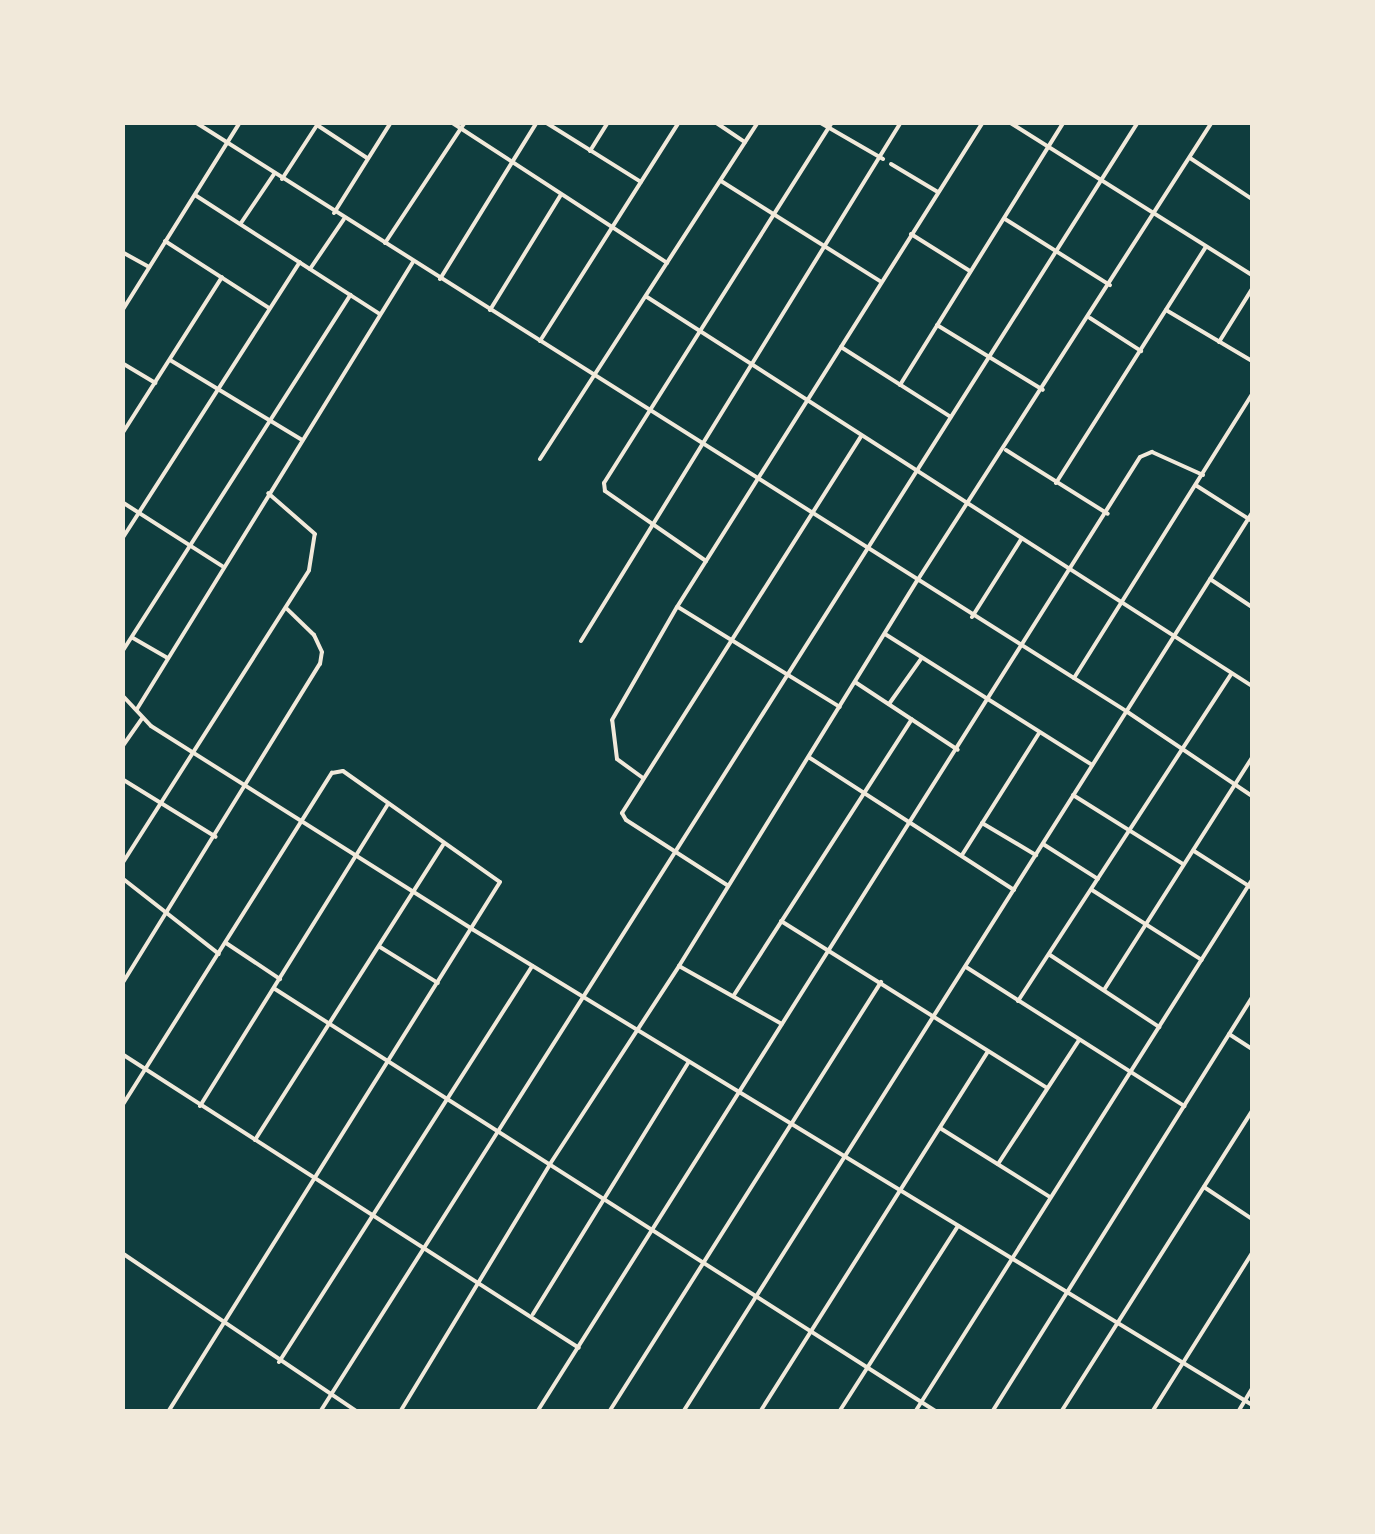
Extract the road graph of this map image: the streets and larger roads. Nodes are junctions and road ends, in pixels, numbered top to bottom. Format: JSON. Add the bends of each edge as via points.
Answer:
{"nodes":[{"id":1,"x":195,"y":122,"type":"edge"},
{"id":2,"x":240,"y":122,"type":"edge"},
{"id":3,"x":390,"y":122,"type":"edge"},
{"id":4,"x":451,"y":122,"type":"edge"},
{"id":5,"x":537,"y":122,"type":"edge"},
{"id":6,"x":545,"y":122,"type":"edge"},
{"id":7,"x":608,"y":122,"type":"edge"},
{"id":8,"x":679,"y":122,"type":"edge"},
{"id":9,"x":714,"y":122,"type":"edge"},
{"id":10,"x":758,"y":122,"type":"edge"},
{"id":11,"x":819,"y":122,"type":"edge"},
{"id":12,"x":902,"y":122,"type":"edge"},
{"id":13,"x":984,"y":122,"type":"edge"},
{"id":14,"x":1009,"y":122,"type":"edge"},
{"id":15,"x":1064,"y":122,"type":"edge"},
{"id":16,"x":1138,"y":122,"type":"edge"},
{"id":17,"x":1212,"y":122,"type":"edge"},
{"id":18,"x":318,"y":124,"type":"edge"},
{"id":19,"x":830,"y":125,"type":"edge"},
{"id":20,"x":463,"y":126,"type":"edge"},
{"id":21,"x":227,"y":142,"type":"junction"},
{"id":22,"x":745,"y":142,"type":"junction"},
{"id":23,"x":1048,"y":147,"type":"junction"},
{"id":24,"x":590,"y":151,"type":"junction"},
{"id":25,"x":367,"y":158,"type":"junction"},
{"id":26,"x":881,"y":158,"type":"junction"},
{"id":27,"x":1190,"y":158,"type":"junction"},
{"id":28,"x":511,"y":164,"type":"junction"},
{"id":29,"x":892,"y":164,"type":"dead end"},
{"id":30,"x":274,"y":174,"type":"junction"},
{"id":31,"x":282,"y":179,"type":"junction"},
{"id":32,"x":1102,"y":180,"type":"junction"},
{"id":33,"x":721,"y":181,"type":"junction"},
{"id":34,"x":640,"y":182,"type":"junction"},
{"id":35,"x":938,"y":192,"type":"junction"},
{"id":36,"x":195,"y":195,"type":"junction"},
{"id":37,"x":560,"y":196,"type":"junction"},
{"id":38,"x":1252,"y":198,"type":"edge"},
{"id":39,"x":1154,"y":212,"type":"junction"},
{"id":40,"x":334,"y":213,"type":"junction"},
{"id":41,"x":775,"y":216,"type":"junction"},
{"id":42,"x":344,"y":219,"type":"junction"},
{"id":43,"x":1005,"y":219,"type":"junction"},
{"id":44,"x":241,"y":223,"type":"junction"},
{"id":45,"x":610,"y":230,"type":"junction"},
{"id":46,"x":910,"y":234,"type":"junction"},
{"id":47,"x":165,"y":241,"type":"junction"},
{"id":48,"x":385,"y":244,"type":"junction"},
{"id":49,"x":825,"y":247,"type":"junction"},
{"id":50,"x":1206,"y":247,"type":"junction"},
{"id":51,"x":1056,"y":251,"type":"junction"},
{"id":52,"x":122,"y":252,"type":"edge"},
{"id":53,"x":300,"y":262,"type":"junction"},
{"id":54,"x":413,"y":262,"type":"junction"},
{"id":55,"x":667,"y":263,"type":"junction"},
{"id":56,"x":148,"y":267,"type":"junction"},
{"id":57,"x":310,"y":269,"type":"junction"},
{"id":58,"x":970,"y":271,"type":"junction"},
{"id":59,"x":1252,"y":275,"type":"edge"},
{"id":60,"x":222,"y":277,"type":"junction"},
{"id":61,"x":440,"y":279,"type":"junction"},
{"id":62,"x":880,"y":281,"type":"junction"},
{"id":63,"x":1110,"y":285,"type":"junction"},
{"id":64,"x":1252,"y":288,"type":"edge"},
{"id":65,"x":350,"y":295,"type":"junction"},
{"id":66,"x":647,"y":297,"type":"junction"},
{"id":67,"x":270,"y":308,"type":"junction"},
{"id":68,"x":490,"y":310,"type":"junction"},
{"id":69,"x":1166,"y":310,"type":"junction"},
{"id":70,"x":122,"y":311,"type":"edge"},
{"id":71,"x":380,"y":314,"type":"junction"},
{"id":72,"x":1089,"y":318,"type":"junction"},
{"id":73,"x":937,"y":324,"type":"junction"},
{"id":74,"x":700,"y":332,"type":"junction"},
{"id":75,"x":540,"y":341,"type":"junction"},
{"id":76,"x":1219,"y":342,"type":"junction"},
{"id":77,"x":840,"y":347,"type":"junction"},
{"id":78,"x":1140,"y":350,"type":"junction"},
{"id":79,"x":988,"y":357,"type":"junction"},
{"id":80,"x":170,"y":360,"type":"junction"},
{"id":81,"x":1252,"y":361,"type":"edge"},
{"id":82,"x":122,"y":363,"type":"edge"},
{"id":83,"x":751,"y":364,"type":"junction"},
{"id":84,"x":596,"y":378,"type":"junction"},
{"id":85,"x":155,"y":383,"type":"junction"},
{"id":86,"x":900,"y":385,"type":"junction"},
{"id":87,"x":220,"y":389,"type":"junction"},
{"id":88,"x":1043,"y":390,"type":"junction"},
{"id":89,"x":1252,"y":394,"type":"edge"},
{"id":90,"x":807,"y":400,"type":"junction"},
{"id":91,"x":650,"y":412,"type":"junction"},
{"id":92,"x":951,"y":417,"type":"junction"},
{"id":93,"x":268,"y":422,"type":"junction"},
{"id":94,"x":122,"y":434,"type":"edge"},
{"id":95,"x":861,"y":436,"type":"junction"},
{"id":96,"x":302,"y":440,"type":"junction"},
{"id":97,"x":700,"y":443,"type":"junction"},
{"id":98,"x":1005,"y":450,"type":"junction"},
{"id":99,"x":540,"y":459,"type":"dead end"},
{"id":100,"x":916,"y":470,"type":"junction"},
{"id":101,"x":1203,"y":475,"type":"junction"},
{"id":102,"x":758,"y":478,"type":"junction"},
{"id":103,"x":1056,"y":483,"type":"junction"},
{"id":104,"x":1196,"y":486,"type":"junction"},
{"id":105,"x":268,"y":493,"type":"junction"},
{"id":106,"x":122,"y":502,"type":"edge"},
{"id":107,"x":968,"y":505,"type":"junction"},
{"id":108,"x":139,"y":513,"type":"junction"},
{"id":109,"x":1252,"y":513,"type":"edge"},
{"id":110,"x":810,"y":514,"type":"junction"},
{"id":111,"x":1108,"y":514,"type":"junction"},
{"id":112,"x":1250,"y":520,"type":"edge"},
{"id":113,"x":652,"y":524,"type":"junction"},
{"id":114,"x":1022,"y":538,"type":"junction"},
{"id":115,"x":122,"y":539,"type":"edge"},
{"id":116,"x":191,"y":547,"type":"junction"},
{"id":117,"x":866,"y":550,"type":"junction"},
{"id":118,"x":706,"y":560,"type":"junction"},
{"id":119,"x":222,"y":566,"type":"junction"},
{"id":120,"x":1073,"y":570,"type":"junction"},
{"id":121,"x":1210,"y":580,"type":"junction"},
{"id":122,"x":917,"y":581,"type":"junction"},
{"id":123,"x":1123,"y":601,"type":"junction"},
{"id":124,"x":677,"y":607,"type":"junction"},
{"id":125,"x":1252,"y":607,"type":"edge"},
{"id":126,"x":286,"y":608,"type":"junction"},
{"id":127,"x":972,"y":617,"type":"junction"},
{"id":128,"x":885,"y":634,"type":"junction"},
{"id":129,"x":1174,"y":635,"type":"junction"},
{"id":130,"x":133,"y":638,"type":"junction"},
{"id":131,"x":731,"y":640,"type":"junction"},
{"id":132,"x":582,"y":641,"type":"dead end"},
{"id":133,"x":1022,"y":649,"type":"junction"},
{"id":134,"x":122,"y":652,"type":"edge"},
{"id":135,"x":166,"y":658,"type":"junction"},
{"id":136,"x":921,"y":658,"type":"junction"},
{"id":137,"x":1232,"y":674,"type":"junction"},
{"id":138,"x":786,"y":675,"type":"junction"},
{"id":139,"x":1074,"y":678,"type":"junction"},
{"id":140,"x":855,"y":682,"type":"junction"},
{"id":141,"x":1252,"y":686,"type":"edge"},
{"id":142,"x":122,"y":695,"type":"edge"},
{"id":143,"x":989,"y":702,"type":"junction"},
{"id":144,"x":890,"y":704,"type":"junction"},
{"id":145,"x":840,"y":707,"type":"junction"},
{"id":146,"x":136,"y":710,"type":"junction"},
{"id":147,"x":1126,"y":710,"type":"junction"},
{"id":148,"x":142,"y":718,"type":"junction"},
{"id":149,"x":912,"y":719,"type":"junction"},
{"id":150,"x":1039,"y":733,"type":"junction"},
{"id":151,"x":122,"y":747,"type":"edge"},
{"id":152,"x":1182,"y":748,"type":"junction"},
{"id":153,"x":958,"y":750,"type":"junction"},
{"id":154,"x":194,"y":752,"type":"junction"},
{"id":155,"x":810,"y":758,"type":"junction"},
{"id":156,"x":1252,"y":758,"type":"edge"},
{"id":157,"x":1092,"y":765,"type":"junction"},
{"id":158,"x":644,"y":778,"type":"junction"},
{"id":159,"x":122,"y":779,"type":"edge"},
{"id":160,"x":1235,"y":784,"type":"junction"},
{"id":161,"x":248,"y":786,"type":"junction"},
{"id":162,"x":862,"y":792,"type":"junction"},
{"id":163,"x":1073,"y":795,"type":"junction"},
{"id":164,"x":1252,"y":796,"type":"edge"},
{"id":165,"x":162,"y":804,"type":"junction"},
{"id":166,"x":387,"y":805,"type":"junction"},
{"id":167,"x":304,"y":820,"type":"junction"},
{"id":168,"x":982,"y":822,"type":"junction"},
{"id":169,"x":912,"y":824,"type":"junction"},
{"id":170,"x":1130,"y":830,"type":"junction"},
{"id":171,"x":216,"y":836,"type":"junction"},
{"id":172,"x":443,"y":844,"type":"junction"},
{"id":173,"x":1043,"y":844,"type":"junction"},
{"id":174,"x":676,"y":851,"type":"junction"},
{"id":175,"x":1194,"y":851,"type":"junction"},
{"id":176,"x":962,"y":854,"type":"junction"},
{"id":177,"x":1036,"y":855,"type":"junction"},
{"id":178,"x":358,"y":857,"type":"junction"},
{"id":179,"x":122,"y":864,"type":"edge"},
{"id":180,"x":1185,"y":865,"type":"junction"},
{"id":181,"x":122,"y":878,"type":"edge"},
{"id":182,"x":1098,"y":879,"type":"junction"},
{"id":183,"x":1251,"y":885,"type":"edge"},
{"id":184,"x":729,"y":886,"type":"junction"},
{"id":185,"x":1014,"y":890,"type":"junction"},
{"id":186,"x":1092,"y":890,"type":"junction"},
{"id":187,"x":416,"y":893,"type":"junction"},
{"id":188,"x":167,"y":916,"type":"junction"},
{"id":189,"x":781,"y":921,"type":"junction"},
{"id":190,"x":1147,"y":925,"type":"junction"},
{"id":191,"x":472,"y":929,"type":"junction"},
{"id":192,"x":226,"y":943,"type":"junction"},
{"id":193,"x":380,"y":947,"type":"junction"},
{"id":194,"x":827,"y":948,"type":"junction"},
{"id":195,"x":219,"y":954,"type":"junction"},
{"id":196,"x":1049,"y":954,"type":"junction"},
{"id":197,"x":1202,"y":960,"type":"junction"},
{"id":198,"x":532,"y":966,"type":"junction"},
{"id":199,"x":680,"y":966,"type":"junction"},
{"id":200,"x":966,"y":966,"type":"junction"},
{"id":201,"x":280,"y":980,"type":"junction"},
{"id":202,"x":881,"y":982,"type":"junction"},
{"id":203,"x":438,"y":983,"type":"junction"},
{"id":204,"x":122,"y":984,"type":"edge"},
{"id":205,"x":275,"y":990,"type":"junction"},
{"id":206,"x":1104,"y":990,"type":"junction"},
{"id":207,"x":734,"y":995,"type":"junction"},
{"id":208,"x":1252,"y":997,"type":"edge"},
{"id":209,"x":583,"y":998,"type":"junction"},
{"id":210,"x":1018,"y":1001,"type":"junction"},
{"id":211,"x":933,"y":1016,"type":"junction"},
{"id":212,"x":782,"y":1024,"type":"junction"},
{"id":213,"x":329,"y":1025,"type":"junction"},
{"id":214,"x":1159,"y":1027,"type":"junction"},
{"id":215,"x":636,"y":1031,"type":"junction"},
{"id":216,"x":1229,"y":1034,"type":"junction"},
{"id":217,"x":1078,"y":1040,"type":"junction"},
{"id":218,"x":1252,"y":1050,"type":"edge"},
{"id":219,"x":988,"y":1052,"type":"junction"},
{"id":220,"x":122,"y":1054,"type":"edge"},
{"id":221,"x":388,"y":1060,"type":"junction"},
{"id":222,"x":688,"y":1063,"type":"junction"},
{"id":223,"x":146,"y":1069,"type":"junction"},
{"id":224,"x":1130,"y":1072,"type":"junction"},
{"id":225,"x":1047,"y":1088,"type":"junction"},
{"id":226,"x":740,"y":1095,"type":"junction"},
{"id":227,"x":445,"y":1096,"type":"junction"},
{"id":228,"x":122,"y":1106,"type":"edge"},
{"id":229,"x":200,"y":1106,"type":"junction"},
{"id":230,"x":1184,"y":1106,"type":"junction"},
{"id":231,"x":1252,"y":1111,"type":"edge"},
{"id":232,"x":792,"y":1127,"type":"junction"},
{"id":233,"x":940,"y":1128,"type":"junction"},
{"id":234,"x":497,"y":1130,"type":"junction"},
{"id":235,"x":255,"y":1140,"type":"junction"},
{"id":236,"x":844,"y":1159,"type":"junction"},
{"id":237,"x":550,"y":1164,"type":"junction"},
{"id":238,"x":998,"y":1164,"type":"junction"},
{"id":239,"x":313,"y":1177,"type":"junction"},
{"id":240,"x":1204,"y":1188,"type":"junction"},
{"id":241,"x":899,"y":1190,"type":"junction"},
{"id":242,"x":1050,"y":1197,"type":"junction"},
{"id":243,"x":603,"y":1198,"type":"junction"},
{"id":244,"x":371,"y":1213,"type":"junction"},
{"id":245,"x":1252,"y":1219,"type":"edge"},
{"id":246,"x":958,"y":1226,"type":"junction"},
{"id":247,"x":654,"y":1230,"type":"junction"},
{"id":248,"x":424,"y":1246,"type":"junction"},
{"id":249,"x":122,"y":1253,"type":"edge"},
{"id":250,"x":1252,"y":1254,"type":"edge"},
{"id":251,"x":1012,"y":1260,"type":"junction"},
{"id":252,"x":704,"y":1263,"type":"junction"},
{"id":253,"x":478,"y":1283,"type":"junction"},
{"id":254,"x":1065,"y":1292,"type":"junction"},
{"id":255,"x":757,"y":1296,"type":"junction"},
{"id":256,"x":532,"y":1316,"type":"junction"},
{"id":257,"x":223,"y":1323,"type":"junction"},
{"id":258,"x":1117,"y":1324,"type":"junction"},
{"id":259,"x":811,"y":1331,"type":"junction"},
{"id":260,"x":580,"y":1348,"type":"junction"},
{"id":261,"x":279,"y":1362,"type":"junction"},
{"id":262,"x":1183,"y":1363,"type":"junction"},
{"id":263,"x":866,"y":1367,"type":"junction"},
{"id":264,"x":1252,"y":1388,"type":"edge"},
{"id":265,"x":331,"y":1395,"type":"junction"},
{"id":266,"x":1245,"y":1400,"type":"junction"},
{"id":267,"x":922,"y":1401,"type":"junction"},
{"id":268,"x":1252,"y":1404,"type":"edge"},
{"id":269,"x":168,"y":1412,"type":"edge"},
{"id":270,"x":320,"y":1412,"type":"edge"},
{"id":271,"x":358,"y":1412,"type":"edge"},
{"id":272,"x":400,"y":1412,"type":"edge"},
{"id":273,"x":537,"y":1412,"type":"edge"},
{"id":274,"x":609,"y":1412,"type":"edge"},
{"id":275,"x":683,"y":1412,"type":"edge"},
{"id":276,"x":760,"y":1412,"type":"edge"},
{"id":277,"x":839,"y":1412,"type":"edge"},
{"id":278,"x":915,"y":1412,"type":"edge"},
{"id":279,"x":938,"y":1412,"type":"edge"},
{"id":280,"x":992,"y":1412,"type":"edge"},
{"id":281,"x":1061,"y":1412,"type":"edge"},
{"id":282,"x":1152,"y":1412,"type":"edge"},
{"id":283,"x":1238,"y":1412,"type":"edge"}],
"edges":[{"from":1,"to":21,"type":"street"},
{"from":2,"to":21,"type":"street"},
{"from":3,"to":25,"type":"street"},
{"from":4,"to":20,"type":"street"},
{"from":5,"to":28,"type":"street"},
{"from":6,"to":24,"type":"street"},
{"from":7,"to":24,"type":"street"},
{"from":8,"to":34,"type":"street"},
{"from":9,"to":22,"type":"street"},
{"from":10,"to":22,"type":"street"},
{"from":11,"to":19,"type":"street"},
{"from":12,"to":26,"type":"street"},
{"from":13,"to":35,"type":"street"},
{"from":14,"to":23,"type":"street"},
{"from":15,"to":23,"type":"street"},
{"from":16,"to":32,"type":"street"},
{"from":17,"to":27,"type":"street"},
{"from":18,"to":25,"type":"street"},
{"from":18,"to":31,"type":"street"},
{"from":19,"to":26,"type":"street"},
{"from":19,"to":41,"type":"street"},
{"from":20,"to":28,"type":"street"},
{"from":20,"to":48,"type":"street"},
{"from":21,"to":30,"type":"street"},
{"from":21,"to":36,"type":"street"},
{"from":22,"to":33,"type":"street"},
{"from":23,"to":32,"type":"street"},
{"from":23,"to":43,"type":"street"},
{"from":24,"to":34,"type":"street"},
{"from":25,"to":40,"type":"street"},
{"from":26,"to":49,"type":"street"},
{"from":27,"to":38,"type":"street"},
{"from":27,"to":39,"type":"street"},
{"from":28,"to":37,"type":"street"},
{"from":28,"to":61,"type":"street"},
{"from":29,"to":35,"type":"street"},
{"from":30,"to":31,"type":"street"},
{"from":30,"to":44,"type":"street"},
{"from":31,"to":40,"type":"street"},
{"from":32,"to":39,"type":"street"},
{"from":32,"to":51,"type":"street"},
{"from":33,"to":41,"type":"street"},
{"from":33,"to":55,"type":"street"},
{"from":34,"to":45,"type":"street"},
{"from":35,"to":46,"type":"street"},
{"from":36,"to":44,"type":"street"},
{"from":36,"to":47,"type":"street"},
{"from":37,"to":45,"type":"street"},
{"from":37,"to":68,"type":"street"},
{"from":39,"to":50,"type":"street"},
{"from":39,"to":63,"type":"street"},
{"from":40,"to":42,"type":"street"},
{"from":41,"to":49,"type":"street"},
{"from":41,"to":74,"type":"street"},
{"from":42,"to":48,"type":"street"},
{"from":42,"to":57,"type":"street"},
{"from":43,"to":51,"type":"street"},
{"from":43,"to":58,"type":"street"},
{"from":44,"to":53,"type":"street"},
{"from":45,"to":55,"type":"street"},
{"from":45,"to":75,"type":"street"},
{"from":46,"to":58,"type":"street"},
{"from":46,"to":62,"type":"street"},
{"from":47,"to":56,"type":"street"},
{"from":47,"to":60,"type":"street"},
{"from":48,"to":54,"type":"street"},
{"from":49,"to":62,"type":"street"},
{"from":49,"to":83,"type":"street"},
{"from":50,"to":59,"type":"street"},
{"from":50,"to":69,"type":"street"},
{"from":51,"to":63,"type":"street"},
{"from":51,"to":79,"type":"street"},
{"from":52,"to":56,"type":"street"},
{"from":53,"to":57,"type":"street"},
{"from":53,"to":67,"type":"street"},
{"from":54,"to":61,"type":"street"},
{"from":54,"to":71,"type":"street"},
{"from":55,"to":66,"type":"street"},
{"from":56,"to":70,"type":"street"},
{"from":57,"to":65,"type":"street"},
{"from":58,"to":73,"type":"street"},
{"from":60,"to":67,"type":"street"},
{"from":60,"to":80,"type":"street"},
{"from":61,"to":68,"type":"street"},
{"from":62,"to":77,"type":"street"},
{"from":63,"to":72,"type":"street"},
{"from":64,"to":76,"type":"street"},
{"from":65,"to":71,"type":"street"},
{"from":65,"to":93,"type":"street"},
{"from":66,"to":74,"type":"street"},
{"from":66,"to":84,"type":"street"},
{"from":67,"to":87,"type":"street"},
{"from":68,"to":75,"type":"street"},
{"from":69,"to":76,"type":"street"},
{"from":69,"to":78,"type":"street"},
{"from":71,"to":96,"type":"street"},
{"from":72,"to":78,"type":"street"},
{"from":72,"to":88,"type":"street"},
{"from":73,"to":79,"type":"street"},
{"from":73,"to":86,"type":"street"},
{"from":74,"to":83,"type":"street"},
{"from":74,"to":91,"type":"street"},
{"from":75,"to":84,"type":"street"},
{"from":76,"to":81,"type":"street"},
{"from":77,"to":86,"type":"street"},
{"from":77,"to":90,"type":"street"},
{"from":78,"to":103,"type":"street"},
{"from":79,"to":88,"type":"street"},
{"from":79,"to":92,"type":"street"},
{"from":80,"to":85,"type":"street"},
{"from":80,"to":87,"type":"street"},
{"from":82,"to":85,"type":"street"},
{"from":83,"to":90,"type":"street"},
{"from":83,"to":97,"type":"street"},
{"from":84,"to":91,"type":"street"},
{"from":84,"to":99,"type":"street"},
{"from":85,"to":94,"type":"street"},
{"from":86,"to":92,"type":"street"},
{"from":87,"to":93,"type":"street"},
{"from":87,"to":108,"type":"street"},
{"from":88,"to":98,"type":"street"},
{"from":89,"to":101,"type":"street"},
{"from":90,"to":95,"type":"street"},
{"from":90,"to":102,"type":"street"},
{"from":91,"to":97,"type":"street"},
{"from":91,"to":113,"type":"street","via":[[603,488]]},
{"from":92,"to":100,"type":"street"},
{"from":93,"to":96,"type":"street"},
{"from":93,"to":116,"type":"street"},
{"from":95,"to":100,"type":"street"},
{"from":95,"to":110,"type":"street"},
{"from":96,"to":105,"type":"street"},
{"from":97,"to":102,"type":"street"},
{"from":97,"to":113,"type":"street"},
{"from":98,"to":103,"type":"street"},
{"from":98,"to":107,"type":"street"},
{"from":100,"to":107,"type":"street"},
{"from":100,"to":117,"type":"street"},
{"from":101,"to":104,"type":"street"},
{"from":101,"to":111,"type":"street","via":[[1146,454]]},
{"from":102,"to":110,"type":"street"},
{"from":102,"to":118,"type":"street"},
{"from":103,"to":111,"type":"street"},
{"from":104,"to":112,"type":"street"},
{"from":104,"to":123,"type":"street"},
{"from":105,"to":119,"type":"street"},
{"from":105,"to":126,"type":"street","via":[[315,534],[309,570]]},
{"from":106,"to":108,"type":"street"},
{"from":107,"to":114,"type":"street"},
{"from":107,"to":122,"type":"street"},
{"from":108,"to":115,"type":"street"},
{"from":108,"to":116,"type":"street"},
{"from":109,"to":112,"type":"street"},
{"from":110,"to":117,"type":"street"},
{"from":110,"to":131,"type":"street"},
{"from":111,"to":120,"type":"street"},
{"from":112,"to":121,"type":"street"},
{"from":113,"to":118,"type":"street"},
{"from":113,"to":132,"type":"street"},
{"from":114,"to":120,"type":"street"},
{"from":114,"to":127,"type":"street"},
{"from":116,"to":119,"type":"street"},
{"from":116,"to":130,"type":"street"},
{"from":117,"to":122,"type":"street"},
{"from":117,"to":138,"type":"street"},
{"from":118,"to":124,"type":"street"},
{"from":119,"to":135,"type":"street"},
{"from":120,"to":123,"type":"street"},
{"from":120,"to":133,"type":"street"},
{"from":121,"to":125,"type":"street"},
{"from":121,"to":129,"type":"street"},
{"from":122,"to":127,"type":"street"},
{"from":122,"to":128,"type":"street"},
{"from":123,"to":129,"type":"street"},
{"from":123,"to":139,"type":"street"},
{"from":124,"to":131,"type":"street"},
{"from":124,"to":158,"type":"street","via":[[610,726],[617,760]]},
{"from":126,"to":154,"type":"street"},
{"from":126,"to":161,"type":"street","via":[[314,635],[320,664]]},
{"from":127,"to":133,"type":"street"},
{"from":128,"to":136,"type":"street"},
{"from":128,"to":140,"type":"street"},
{"from":129,"to":137,"type":"street"},
{"from":129,"to":147,"type":"street"},
{"from":130,"to":134,"type":"street"},
{"from":130,"to":135,"type":"street"},
{"from":131,"to":138,"type":"street"},
{"from":131,"to":158,"type":"street"},
{"from":133,"to":139,"type":"street"},
{"from":133,"to":143,"type":"street"},
{"from":135,"to":146,"type":"street"},
{"from":136,"to":143,"type":"street"},
{"from":136,"to":144,"type":"street"},
{"from":137,"to":141,"type":"street"},
{"from":137,"to":152,"type":"street"},
{"from":138,"to":145,"type":"street"},
{"from":138,"to":174,"type":"street"},
{"from":139,"to":147,"type":"street"},
{"from":140,"to":144,"type":"street"},
{"from":140,"to":145,"type":"street"},
{"from":142,"to":146,"type":"street"},
{"from":143,"to":150,"type":"street"},
{"from":143,"to":153,"type":"street"},
{"from":144,"to":149,"type":"street"},
{"from":145,"to":155,"type":"street"},
{"from":146,"to":148,"type":"street"},
{"from":147,"to":152,"type":"street"},
{"from":147,"to":157,"type":"street"},
{"from":148,"to":151,"type":"street"},
{"from":148,"to":154,"type":"street"},
{"from":149,"to":153,"type":"street"},
{"from":149,"to":162,"type":"street"},
{"from":150,"to":157,"type":"street"},
{"from":150,"to":168,"type":"street"},
{"from":152,"to":160,"type":"street"},
{"from":152,"to":170,"type":"street"},
{"from":153,"to":169,"type":"street"},
{"from":154,"to":161,"type":"street"},
{"from":154,"to":165,"type":"street"},
{"from":155,"to":162,"type":"street"},
{"from":155,"to":184,"type":"street"},
{"from":156,"to":160,"type":"street"},
{"from":157,"to":163,"type":"street"},
{"from":158,"to":174,"type":"street","via":[[624,818]]},
{"from":159,"to":165,"type":"street"},
{"from":160,"to":164,"type":"street"},
{"from":160,"to":175,"type":"street"},
{"from":161,"to":167,"type":"street"},
{"from":161,"to":171,"type":"street"},
{"from":162,"to":169,"type":"street"},
{"from":162,"to":189,"type":"street"},
{"from":163,"to":170,"type":"street"},
{"from":163,"to":173,"type":"street"},
{"from":165,"to":171,"type":"street"},
{"from":165,"to":179,"type":"street"},
{"from":166,"to":167,"type":"street","via":[[338,770]]},
{"from":166,"to":172,"type":"street"},
{"from":166,"to":178,"type":"street"},
{"from":167,"to":178,"type":"street"},
{"from":167,"to":192,"type":"street"},
{"from":168,"to":176,"type":"street"},
{"from":168,"to":177,"type":"street"},
{"from":169,"to":176,"type":"street"},
{"from":169,"to":194,"type":"street"},
{"from":170,"to":180,"type":"street"},
{"from":170,"to":182,"type":"street"},
{"from":171,"to":188,"type":"street"},
{"from":172,"to":187,"type":"street"},
{"from":172,"to":191,"type":"street","via":[[500,882]]},
{"from":173,"to":177,"type":"street"},
{"from":173,"to":182,"type":"street"},
{"from":174,"to":184,"type":"street"},
{"from":174,"to":209,"type":"street"},
{"from":175,"to":180,"type":"street"},
{"from":175,"to":183,"type":"street"},
{"from":176,"to":185,"type":"street"},
{"from":177,"to":185,"type":"street"},
{"from":178,"to":187,"type":"street"},
{"from":178,"to":201,"type":"street"},
{"from":180,"to":190,"type":"street"},
{"from":181,"to":188,"type":"street"},
{"from":182,"to":186,"type":"street"},
{"from":183,"to":197,"type":"street"},
{"from":184,"to":199,"type":"street"},
{"from":185,"to":200,"type":"street"},
{"from":186,"to":190,"type":"street"},
{"from":186,"to":196,"type":"street"},
{"from":187,"to":191,"type":"street"},
{"from":187,"to":193,"type":"street"},
{"from":188,"to":195,"type":"street"},
{"from":188,"to":204,"type":"street"},
{"from":189,"to":194,"type":"street"},
{"from":189,"to":207,"type":"street"},
{"from":190,"to":197,"type":"street"},
{"from":190,"to":206,"type":"street"},
{"from":191,"to":198,"type":"street"},
{"from":191,"to":203,"type":"street"},
{"from":192,"to":195,"type":"street"},
{"from":192,"to":201,"type":"street"},
{"from":193,"to":203,"type":"street"},
{"from":193,"to":213,"type":"street"},
{"from":194,"to":202,"type":"street"},
{"from":194,"to":212,"type":"street"},
{"from":195,"to":223,"type":"street"},
{"from":196,"to":206,"type":"street"},
{"from":196,"to":210,"type":"street"},
{"from":197,"to":214,"type":"street"},
{"from":198,"to":209,"type":"street"},
{"from":198,"to":227,"type":"street"},
{"from":199,"to":207,"type":"street"},
{"from":199,"to":215,"type":"street"},
{"from":200,"to":210,"type":"street"},
{"from":200,"to":211,"type":"street"},
{"from":201,"to":205,"type":"street"},
{"from":202,"to":211,"type":"street"},
{"from":202,"to":232,"type":"street"},
{"from":203,"to":221,"type":"street"},
{"from":205,"to":213,"type":"street"},
{"from":205,"to":229,"type":"street"},
{"from":206,"to":214,"type":"street"},
{"from":207,"to":212,"type":"street"},
{"from":208,"to":216,"type":"street"},
{"from":209,"to":215,"type":"street"},
{"from":209,"to":234,"type":"street"},
{"from":210,"to":217,"type":"street"},
{"from":211,"to":219,"type":"street"},
{"from":211,"to":236,"type":"street"},
{"from":212,"to":226,"type":"street"},
{"from":213,"to":221,"type":"street"},
{"from":213,"to":235,"type":"street"},
{"from":214,"to":224,"type":"street"},
{"from":215,"to":222,"type":"street"},
{"from":215,"to":237,"type":"street"},
{"from":216,"to":218,"type":"street"},
{"from":216,"to":230,"type":"street"},
{"from":217,"to":224,"type":"street"},
{"from":217,"to":225,"type":"street"},
{"from":219,"to":225,"type":"street"},
{"from":219,"to":233,"type":"street"},
{"from":220,"to":223,"type":"street"},
{"from":221,"to":227,"type":"street"},
{"from":221,"to":239,"type":"street"},
{"from":222,"to":226,"type":"street"},
{"from":222,"to":243,"type":"street"},
{"from":223,"to":228,"type":"street"},
{"from":223,"to":229,"type":"street"},
{"from":224,"to":230,"type":"street"},
{"from":224,"to":242,"type":"street"},
{"from":225,"to":238,"type":"street"},
{"from":226,"to":232,"type":"street"},
{"from":226,"to":247,"type":"street"},
{"from":227,"to":234,"type":"street"},
{"from":227,"to":244,"type":"street"},
{"from":229,"to":235,"type":"street"},
{"from":230,"to":254,"type":"street"},
{"from":231,"to":240,"type":"street"},
{"from":232,"to":236,"type":"street"},
{"from":232,"to":252,"type":"street"},
{"from":233,"to":238,"type":"street"},
{"from":233,"to":241,"type":"street"},
{"from":234,"to":237,"type":"street"},
{"from":234,"to":248,"type":"street"},
{"from":235,"to":239,"type":"street"},
{"from":236,"to":241,"type":"street"},
{"from":236,"to":255,"type":"street"},
{"from":237,"to":243,"type":"street"},
{"from":237,"to":253,"type":"street"},
{"from":238,"to":242,"type":"street"},
{"from":239,"to":244,"type":"street"},
{"from":239,"to":257,"type":"street"},
{"from":240,"to":245,"type":"street"},
{"from":240,"to":258,"type":"street"},
{"from":241,"to":246,"type":"street"},
{"from":241,"to":259,"type":"street"},
{"from":242,"to":251,"type":"street"},
{"from":243,"to":247,"type":"street"},
{"from":243,"to":256,"type":"street"},
{"from":244,"to":248,"type":"street"},
{"from":244,"to":261,"type":"street"},
{"from":246,"to":251,"type":"street"},
{"from":246,"to":263,"type":"street"},
{"from":247,"to":252,"type":"street"},
{"from":247,"to":260,"type":"street"},
{"from":248,"to":253,"type":"street"},
{"from":248,"to":265,"type":"street"},
{"from":249,"to":257,"type":"street"},
{"from":250,"to":262,"type":"street"},
{"from":251,"to":254,"type":"street"},
{"from":251,"to":267,"type":"street"},
{"from":252,"to":255,"type":"street"},
{"from":252,"to":274,"type":"street"},
{"from":253,"to":256,"type":"street"},
{"from":253,"to":272,"type":"street"},
{"from":254,"to":258,"type":"street"},
{"from":254,"to":280,"type":"street"},
{"from":255,"to":259,"type":"street"},
{"from":255,"to":275,"type":"street"},
{"from":256,"to":260,"type":"street"},
{"from":257,"to":261,"type":"street"},
{"from":257,"to":269,"type":"street"},
{"from":258,"to":262,"type":"street"},
{"from":258,"to":281,"type":"street"},
{"from":259,"to":263,"type":"street"},
{"from":259,"to":276,"type":"street"},
{"from":260,"to":273,"type":"street"},
{"from":261,"to":265,"type":"street"},
{"from":262,"to":266,"type":"street"},
{"from":262,"to":282,"type":"street"},
{"from":263,"to":267,"type":"street"},
{"from":263,"to":277,"type":"street"},
{"from":264,"to":266,"type":"street"},
{"from":265,"to":270,"type":"street"},
{"from":265,"to":271,"type":"street"},
{"from":266,"to":268,"type":"street"},
{"from":266,"to":283,"type":"street"},
{"from":267,"to":278,"type":"street"},
{"from":267,"to":279,"type":"street"}]}
